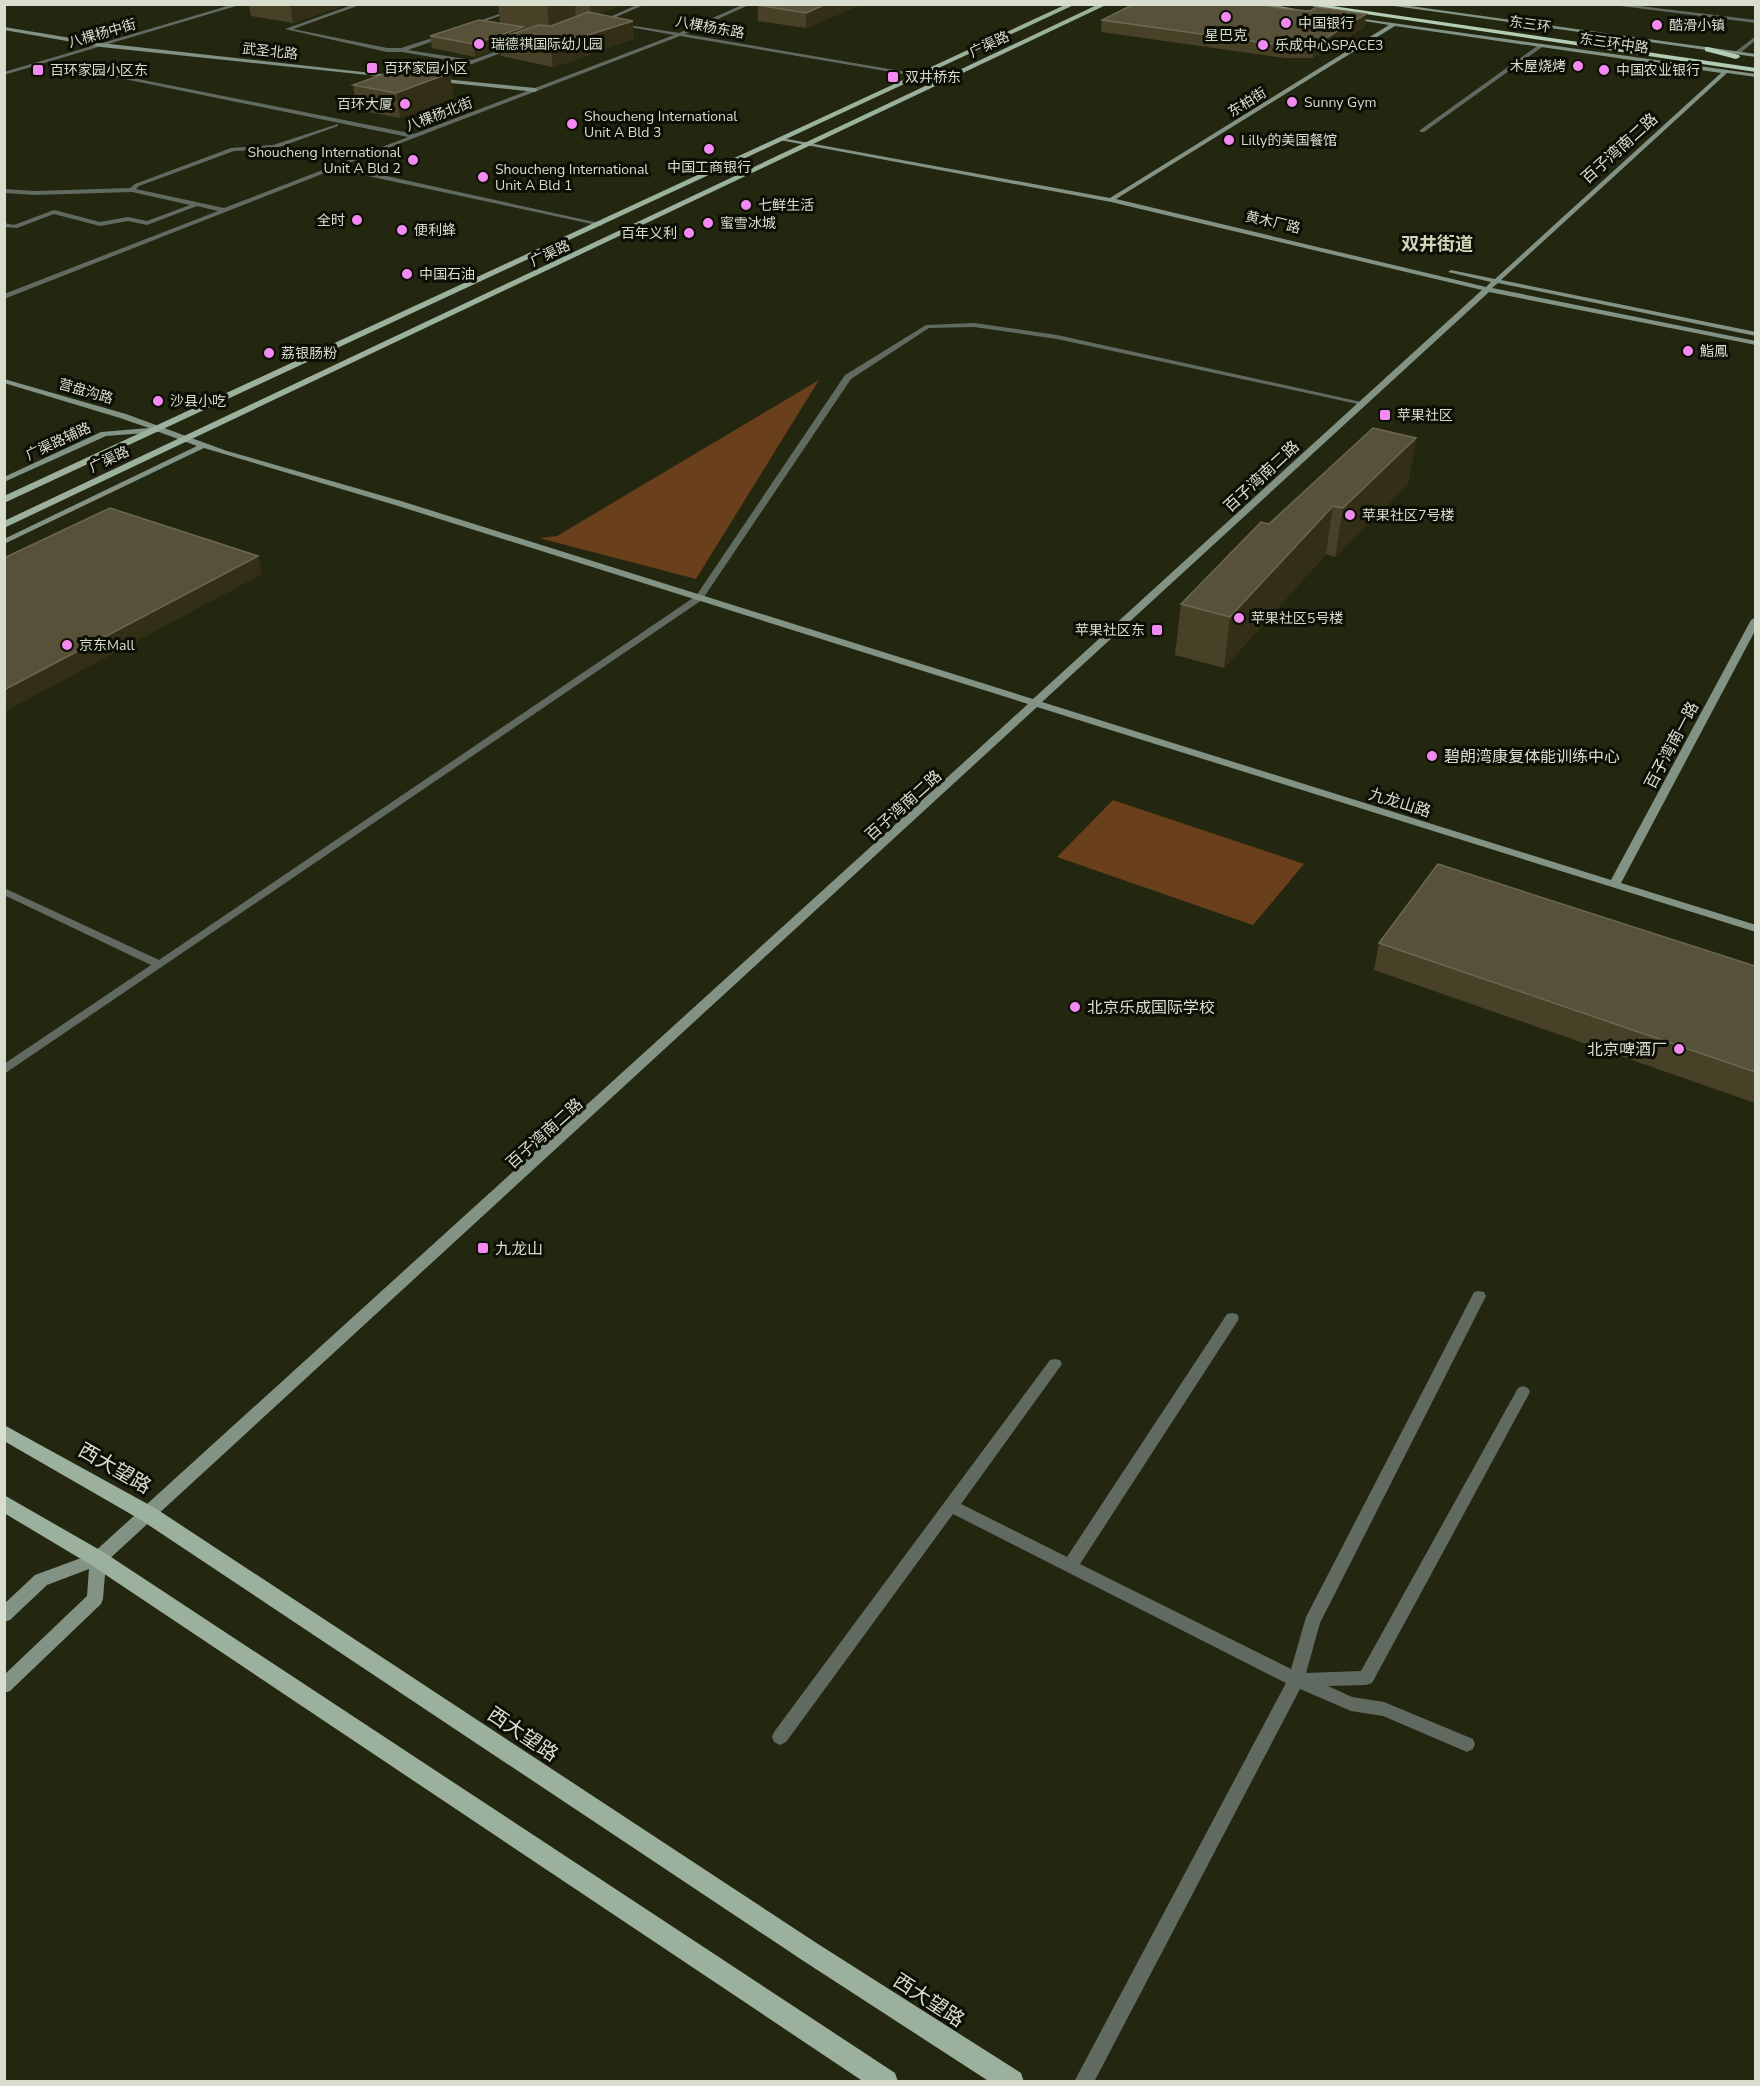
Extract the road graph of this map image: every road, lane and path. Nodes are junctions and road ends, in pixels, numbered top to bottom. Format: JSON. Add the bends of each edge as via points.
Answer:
{"nodes":[{"id":1,"x":241,"y":4,"type":"edge"},
{"id":2,"x":361,"y":4,"type":"edge"},
{"id":3,"x":494,"y":4,"type":"edge"},
{"id":4,"x":644,"y":4,"type":"edge"},
{"id":5,"x":749,"y":4,"type":"edge"},
{"id":6,"x":1073,"y":4,"type":"edge"},
{"id":7,"x":1106,"y":4,"type":"edge"},
{"id":8,"x":1256,"y":4,"type":"edge"},
{"id":9,"x":1301,"y":4,"type":"edge"},
{"id":10,"x":1382,"y":4,"type":"edge"},
{"id":11,"x":1607,"y":4,"type":"edge"},
{"id":12,"x":1336,"y":6,"type":"edge"},
{"id":13,"x":531,"y":7,"type":"edge"},
{"id":14,"x":520,"y":9,"type":"junction"},
{"id":15,"x":590,"y":20,"type":"edge"},
{"id":16,"x":601,"y":21,"type":"junction"},
{"id":17,"x":1755,"y":22,"type":"edge"},
{"id":18,"x":1394,"y":24,"type":"junction"},
{"id":19,"x":470,"y":26,"type":"junction"},
{"id":20,"x":588,"y":26,"type":"edge"},
{"id":21,"x":1495,"y":26,"type":"junction"},
{"id":22,"x":4,"y":28,"type":"edge"},
{"id":23,"x":480,"y":28,"type":"edge"},
{"id":24,"x":458,"y":30,"type":"edge"},
{"id":25,"x":1434,"y":30,"type":"junction"},
{"id":26,"x":447,"y":34,"type":"edge"},
{"id":27,"x":681,"y":34,"type":"junction"},
{"id":28,"x":1595,"y":34,"type":"junction"},
{"id":29,"x":1755,"y":37,"type":"edge"},
{"id":30,"x":1554,"y":41,"type":"junction"},
{"id":31,"x":101,"y":45,"type":"junction"},
{"id":32,"x":520,"y":45,"type":"edge"},
{"id":33,"x":1542,"y":45,"type":"junction"},
{"id":34,"x":1708,"y":49,"type":"junction"},
{"id":35,"x":402,"y":50,"type":"junction"},
{"id":36,"x":1737,"y":53,"type":"junction"},
{"id":37,"x":1755,"y":56,"type":"edge"},
{"id":38,"x":1683,"y":59,"type":"junction"},
{"id":39,"x":1755,"y":63,"type":"edge"},
{"id":40,"x":1755,"y":70,"type":"edge"},
{"id":41,"x":1726,"y":71,"type":"junction"},
{"id":42,"x":105,"y":73,"type":"dead end"},
{"id":43,"x":4,"y":74,"type":"edge"},
{"id":44,"x":921,"y":75,"type":"junction"},
{"id":45,"x":1755,"y":75,"type":"edge"},
{"id":46,"x":398,"y":76,"type":"edge"},
{"id":47,"x":432,"y":79,"type":"edge"},
{"id":48,"x":534,"y":90,"type":"junction"},
{"id":49,"x":336,"y":125,"type":"dead end"},
{"id":50,"x":1422,"y":131,"type":"dead end"},
{"id":51,"x":415,"y":136,"type":"junction"},
{"id":52,"x":786,"y":138,"type":"junction"},
{"id":53,"x":811,"y":143,"type":"junction"},
{"id":54,"x":334,"y":167,"type":"junction"},
{"id":55,"x":132,"y":190,"type":"junction"},
{"id":56,"x":4,"y":191,"type":"edge"},
{"id":57,"x":1115,"y":198,"type":"junction"},
{"id":58,"x":197,"y":204,"type":"junction"},
{"id":59,"x":224,"y":210,"type":"junction"},
{"id":60,"x":4,"y":225,"type":"edge"},
{"id":61,"x":599,"y":225,"type":"junction"},
{"id":62,"x":1489,"y":286,"type":"junction"},
{"id":63,"x":4,"y":297,"type":"edge"},
{"id":64,"x":1755,"y":334,"type":"edge"},
{"id":65,"x":1755,"y":343,"type":"edge"},
{"id":66,"x":4,"y":381,"type":"edge"},
{"id":67,"x":1362,"y":403,"type":"junction"},
{"id":68,"x":160,"y":429,"type":"junction"},
{"id":69,"x":184,"y":439,"type":"junction"},
{"id":70,"x":202,"y":446,"type":"junction"},
{"id":71,"x":4,"y":480,"type":"edge"},
{"id":72,"x":4,"y":500,"type":"edge"},
{"id":73,"x":4,"y":525,"type":"edge"},
{"id":74,"x":4,"y":542,"type":"edge"},
{"id":75,"x":699,"y":598,"type":"junction"},
{"id":76,"x":1755,"y":620,"type":"edge"},
{"id":77,"x":1035,"y":704,"type":"junction"},
{"id":78,"x":1614,"y":885,"type":"junction"},
{"id":79,"x":4,"y":891,"type":"edge"},
{"id":80,"x":1755,"y":929,"type":"edge"},
{"id":81,"x":159,"y":964,"type":"junction"},
{"id":82,"x":4,"y":1070,"type":"edge"},
{"id":83,"x":1479,"y":1296,"type":"dead end"},
{"id":84,"x":1232,"y":1318,"type":"dead end"},
{"id":85,"x":1055,"y":1364,"type":"dead end"},
{"id":86,"x":1523,"y":1392,"type":"dead end"},
{"id":87,"x":4,"y":1432,"type":"edge"},
{"id":88,"x":4,"y":1503,"type":"edge"},
{"id":89,"x":951,"y":1506,"type":"junction"},
{"id":90,"x":148,"y":1514,"type":"junction"},
{"id":91,"x":98,"y":1559,"type":"junction"},
{"id":92,"x":1070,"y":1566,"type":"junction"},
{"id":93,"x":4,"y":1614,"type":"edge"},
{"id":94,"x":1296,"y":1680,"type":"junction"},
{"id":95,"x":4,"y":1686,"type":"edge"},
{"id":96,"x":780,"y":1737,"type":"dead end"},
{"id":97,"x":1467,"y":1744,"type":"dead end"},
{"id":98,"x":886,"y":2082,"type":"edge"},
{"id":99,"x":1012,"y":2082,"type":"edge"},
{"id":100,"x":1083,"y":2082,"type":"edge"}],
"edges":[{"from":1,"to":31,"type":"street","name":"八棵杨中街"},
{"from":2,"to":35,"type":"street","via":[[287,29]]},
{"from":3,"to":14,"type":"street"},
{"from":4,"to":16,"type":"street"},
{"from":5,"to":27,"type":"street","name":"八棵杨北街"},
{"from":6,"to":44,"type":"main road","name":"广渠路"},
{"from":7,"to":53,"type":"main road","name":"广渠路"},
{"from":8,"to":18,"type":"street","name":"东三环中路"},
{"from":9,"to":12,"type":"highway","name":"东三环"},
{"from":10,"to":28,"type":"street","name":"东三环中路"},
{"from":11,"to":17,"type":"street"},
{"from":12,"to":21,"type":"highway","name":"东三环"},
{"from":12,"to":30,"type":"highway","name":"东三环"},
{"from":13,"to":14,"type":"street"},
{"from":14,"to":19,"type":"street"},
{"from":15,"to":16,"type":"street","name":"八棵杨东路"},
{"from":16,"to":20,"type":"street"},
{"from":16,"to":27,"type":"street","name":"八棵杨东路"},
{"from":18,"to":25,"type":"street","name":"东三环中路"},
{"from":18,"to":57,"type":"street","name":"东柏街"},
{"from":19,"to":23,"type":"street"},
{"from":19,"to":24,"type":"street"},
{"from":21,"to":28,"type":"highway"},
{"from":21,"to":39,"type":"highway","name":"东三环"},
{"from":22,"to":31,"type":"street","name":"武圣北路"},
{"from":25,"to":30,"type":"highway"},
{"from":25,"to":33,"type":"street","name":"东三环中路"},
{"from":26,"to":35,"type":"street"},
{"from":27,"to":44,"type":"street","name":"八棵杨东路"},
{"from":27,"to":48,"type":"street","name":"八棵杨北街"},
{"from":28,"to":34,"type":"street","name":"东三环中路"},
{"from":29,"to":36,"type":"street"},
{"from":30,"to":38,"type":"highway","name":"东三环"},
{"from":31,"to":43,"type":"street","name":"八棵杨中街"},
{"from":31,"to":46,"type":"street","name":"武圣北路"},
{"from":32,"to":35,"type":"street","via":[[472,62]]},
{"from":33,"to":41,"type":"street","name":"东三环中路"},
{"from":33,"to":50,"type":"street"},
{"from":34,"to":36,"type":"street","name":"东三环中路"},
{"from":34,"to":39,"type":"highway"},
{"from":36,"to":37,"type":"street","name":"东三环中路"},
{"from":38,"to":40,"type":"highway","name":"东三环"},
{"from":38,"to":45,"type":"highway"},
{"from":41,"to":45,"type":"street","name":"东三环中路"},
{"from":41,"to":62,"type":"street","name":"百子湾南二路"},
{"from":42,"to":51,"type":"street"},
{"from":44,"to":52,"type":"main road","name":"广渠路"},
{"from":47,"to":48,"type":"street"},
{"from":48,"to":51,"type":"street","name":"八棵杨北街"},
{"from":49,"to":55,"type":"street","via":[[274,147],[234,149]]},
{"from":51,"to":54,"type":"street","name":"八棵杨北街"},
{"from":52,"to":53,"type":"street","name":"黄木厂路"},
{"from":52,"to":61,"type":"main road","name":"广渠路"},
{"from":53,"to":57,"type":"street","name":"黄木厂路"},
{"from":53,"to":69,"type":"main road","name":"广渠路"},
{"from":54,"to":59,"type":"street","name":"八棵杨北街"},
{"from":54,"to":61,"type":"street"},
{"from":55,"to":56,"type":"street"},
{"from":55,"to":58,"type":"street"},
{"from":57,"to":62,"type":"street","name":"黄木厂路"},
{"from":58,"to":59,"type":"street"},
{"from":58,"to":60,"type":"street","via":[[147,223],[128,219],[100,224],[54,212],[15,227]]},
{"from":59,"to":63,"type":"street","name":"八棵杨北街"},
{"from":61,"to":68,"type":"main road","name":"广渠路"},
{"from":62,"to":64,"type":"street","name":"黄木厂路"},
{"from":62,"to":65,"type":"street","name":"黄木厂路"},
{"from":62,"to":67,"type":"street","name":"百子湾南二路"},
{"from":66,"to":68,"type":"street","name":"营盘沟路"},
{"from":67,"to":75,"type":"street","via":[[1057,337],[974,325],[928,326],[848,377]]},
{"from":67,"to":77,"type":"street","name":"百子湾南二路"},
{"from":68,"to":69,"type":"street","name":"营盘沟路"},
{"from":68,"to":71,"type":"street","name":"广渠路辅路","via":[[104,434]]},
{"from":68,"to":72,"type":"main road","name":"广渠路"},
{"from":69,"to":70,"type":"street","name":"营盘沟路"},
{"from":69,"to":73,"type":"main road","name":"广渠路"},
{"from":70,"to":74,"type":"street"},
{"from":70,"to":75,"type":"street","name":"营盘沟路","via":[[398,502]]},
{"from":75,"to":77,"type":"street","name":"九龙山路"},
{"from":75,"to":81,"type":"street"},
{"from":76,"to":78,"type":"street","name":"百子湾南一路"},
{"from":77,"to":78,"type":"street","name":"九龙山路"},
{"from":77,"to":90,"type":"street","name":"百子湾南二路"},
{"from":78,"to":80,"type":"street","name":"九龙山路"},
{"from":79,"to":81,"type":"street"},
{"from":81,"to":82,"type":"street"},
{"from":83,"to":94,"type":"street","via":[[1312,1622]]},
{"from":84,"to":92,"type":"street"},
{"from":85,"to":89,"type":"street"},
{"from":86,"to":94,"type":"street","via":[[1366,1678]]},
{"from":87,"to":90,"type":"main road","name":"西大望路"},
{"from":88,"to":91,"type":"main road"},
{"from":89,"to":92,"type":"street"},
{"from":89,"to":96,"type":"street"},
{"from":90,"to":91,"type":"street","name":"百子湾南二路"},
{"from":90,"to":99,"type":"main road","name":"西大望路"},
{"from":91,"to":93,"type":"street","via":[[41,1580]]},
{"from":91,"to":95,"type":"street","via":[[95,1599]]},
{"from":91,"to":98,"type":"main road"},
{"from":92,"to":94,"type":"street"},
{"from":94,"to":97,"type":"street","via":[[1352,1704],[1384,1709]]},
{"from":94,"to":100,"type":"street"}]}
